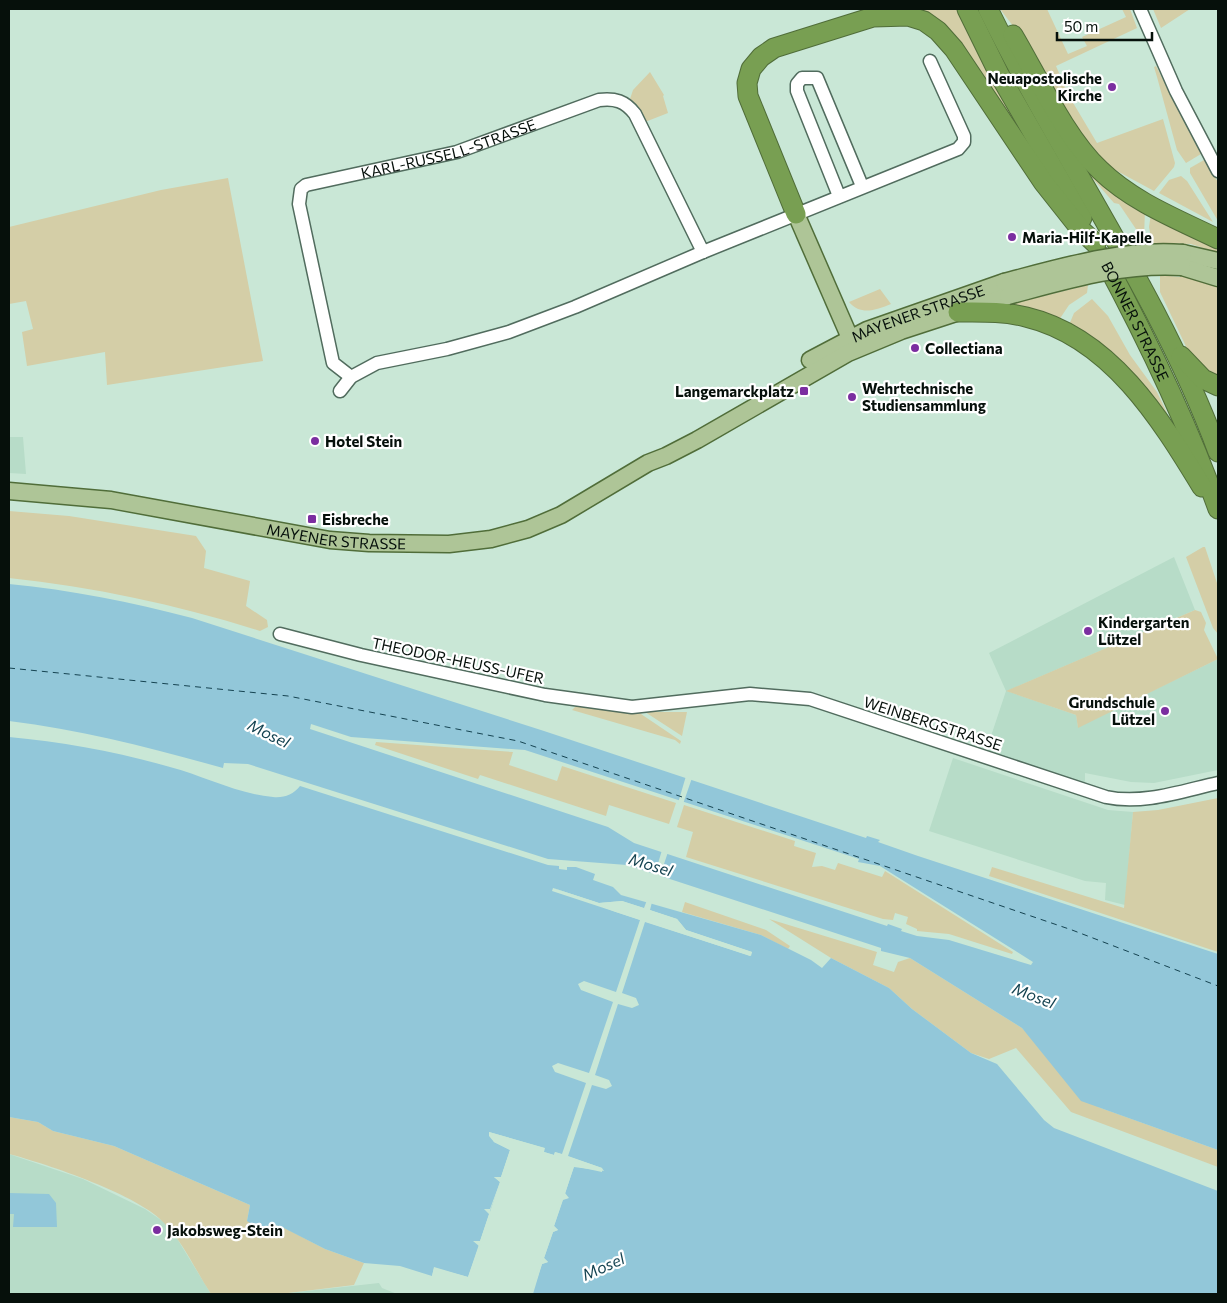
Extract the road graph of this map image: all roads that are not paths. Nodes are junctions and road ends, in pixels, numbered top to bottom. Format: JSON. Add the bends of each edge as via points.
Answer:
{"nodes":[{"id":1,"x":967,"y":9,"type":"edge"},
{"id":2,"x":988,"y":9,"type":"edge"},
{"id":3,"x":993,"y":9,"type":"edge"},
{"id":4,"x":1140,"y":9,"type":"edge"},
{"id":5,"x":879,"y":13,"type":"edge"},
{"id":6,"x":930,"y":61,"type":"dead end"},
{"id":7,"x":1218,"y":171,"type":"edge"},
{"id":8,"x":862,"y":186,"type":"junction"},
{"id":9,"x":839,"y":196,"type":"junction"},
{"id":10,"x":796,"y":214,"type":"junction"},
{"id":11,"x":1218,"y":240,"type":"edge"},
{"id":12,"x":1096,"y":244,"type":"junction"},
{"id":13,"x":703,"y":252,"type":"junction"},
{"id":14,"x":1182,"y":260,"type":"junction"},
{"id":15,"x":1218,"y":261,"type":"edge"},
{"id":16,"x":1218,"y":278,"type":"edge"},
{"id":17,"x":1006,"y":289,"type":"junction"},
{"id":18,"x":958,"y":312,"type":"junction"},
{"id":19,"x":850,"y":338,"type":"junction"},
{"id":20,"x":1170,"y":343,"type":"junction"},
{"id":21,"x":351,"y":377,"type":"junction"},
{"id":22,"x":1218,"y":386,"type":"edge"},
{"id":23,"x":340,"y":391,"type":"dead end"},
{"id":24,"x":1218,"y":452,"type":"edge"},
{"id":25,"x":648,"y":463,"type":"junction"},
{"id":26,"x":9,"y":491,"type":"edge"},
{"id":27,"x":1218,"y":509,"type":"edge"},
{"id":28,"x":1218,"y":514,"type":"edge"},
{"id":29,"x":280,"y":634,"type":"dead end"},
{"id":30,"x":632,"y":707,"type":"joint"},
{"id":31,"x":1218,"y":783,"type":"edge"}],
"edges":[{"from":1,"to":12,"type":"highway","name":"BONNER STRASSE","via":[[999,74]]},
{"from":2,"to":20,"type":"highway","name":"BONNER STRASSE","via":[[1026,86],[1141,285]]},
{"from":3,"to":11,"type":"highway","via":[[1012,33],[1072,135],[1099,169],[1148,205]]},
{"from":4,"to":7,"type":"street","via":[[1176,91]]},
{"from":5,"to":10,"type":"highway","via":[[774,48],[755,63],[748,76],[751,106]]},
{"from":5,"to":12,"type":"highway","via":[[908,16],[924,21],[938,31],[964,63],[1043,182]]},
{"from":6,"to":8,"type":"street","via":[[964,136],[962,146]]},
{"from":8,"to":9,"type":"street"},
{"from":8,"to":9,"type":"street","via":[[817,78],[802,78],[797,84],[797,91]]},
{"from":9,"to":10,"type":"street"},
{"from":10,"to":13,"type":"street"},
{"from":10,"to":19,"type":"main road"},
{"from":12,"to":27,"type":"highway","name":"BONNER STRASSE","via":[[1136,318],[1184,420]]},
{"from":13,"to":21,"type":"street","via":[[518,328],[447,349],[378,363]]},
{"from":13,"to":21,"type":"street","name":"KARL-RUSSELL-STRASSE","via":[[635,114],[622,101],[610,98],[457,152],[306,185],[301,189],[299,204],[333,363]]},
{"from":14,"to":15,"type":"main road","name":"MAYENER STRASSE"},
{"from":14,"to":16,"type":"main road","name":"MAYENER STRASSE"},
{"from":14,"to":17,"type":"main road","name":"MAYENER STRASSE","bridge":true,"via":[[1152,252],[1128,255],[1062,267]]},
{"from":17,"to":18,"type":"main road","name":"MAYENER STRASSE"},
{"from":17,"to":19,"type":"main road","name":"MAYENER STRASSE","via":[[904,316]]},
{"from":18,"to":25,"type":"main road","name":"MAYENER STRASSE","via":[[848,353],[703,436]]},
{"from":18,"to":28,"type":"highway","via":[[1009,313],[1040,321],[1073,336],[1105,358],[1163,426]]},
{"from":19,"to":25,"type":"main road","name":"MAYENER STRASSE","via":[[666,446]]},
{"from":20,"to":22,"type":"highway","via":[[1203,379]]},
{"from":20,"to":24,"type":"highway","name":"BONNER STRASSE"},
{"from":21,"to":23,"type":"street"},
{"from":25,"to":26,"type":"main road","name":"MAYENER STRASSE","via":[[546,522],[509,535],[449,544],[330,540],[111,500]]},
{"from":29,"to":30,"type":"street","name":"THEODOR-HEUSS-UFER","via":[[545,696]]},
{"from":30,"to":31,"type":"street","name":"WEINBERGSTRASSE","via":[[729,695],[810,699],[1113,799],[1133,801]]}]}
